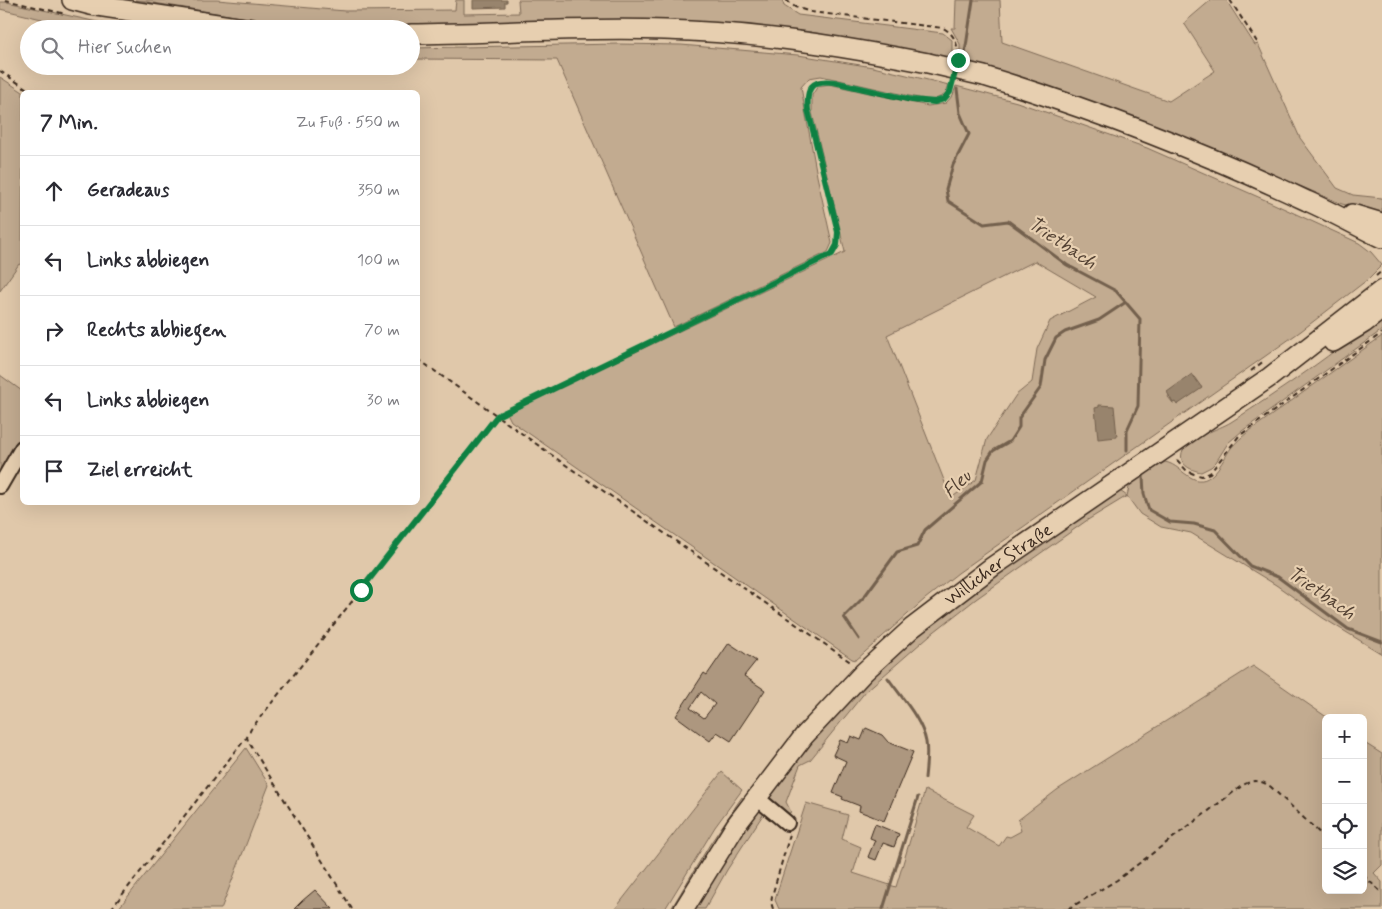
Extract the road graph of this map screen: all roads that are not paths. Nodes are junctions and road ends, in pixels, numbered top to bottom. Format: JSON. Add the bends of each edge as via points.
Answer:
{"nodes":[{"id":1,"x":72,"y":0,"type":"edge"},
{"id":2,"x":85,"y":2,"type":"edge"},
{"id":3,"x":195,"y":20,"type":"edge"},
{"id":4,"x":420,"y":34,"type":"edge"},
{"id":5,"x":1308,"y":201,"type":"junction"},
{"id":6,"x":1382,"y":223,"type":"edge"},
{"id":7,"x":1382,"y":238,"type":"edge"},
{"id":8,"x":1379,"y":283,"type":"edge"},
{"id":9,"x":1382,"y":309,"type":"edge"},
{"id":10,"x":1304,"y":352,"type":"junction"},
{"id":11,"x":20,"y":451,"type":"edge"},
{"id":12,"x":0,"y":486,"type":"edge"},
{"id":13,"x":756,"y":797,"type":"junction"},
{"id":14,"x":787,"y":823,"type":"road end"},
{"id":15,"x":684,"y":909,"type":"edge"}],
"edges":[{"from":1,"to":2,"type":"main road"},
{"from":2,"to":3,"type":"main road"},
{"from":4,"to":5,"type":"main road","bridge":true,"via":[[666,30],[817,42],[984,76],[1099,114]]},
{"from":5,"to":6,"type":"main road"},
{"from":5,"to":7,"type":"main road"},
{"from":8,"to":10,"type":"main road","name":"Willicher Straße"},
{"from":9,"to":10,"type":"main road","via":[[1331,343]]},
{"from":10,"to":13,"type":"main road","name":"Willicher Straße","via":[[992,567],[912,628],[823,715]]},
{"from":11,"to":12,"type":"street"},
{"from":13,"to":14,"type":"street"},
{"from":13,"to":15,"type":"main road","name":"Willicher Straße"}]}
